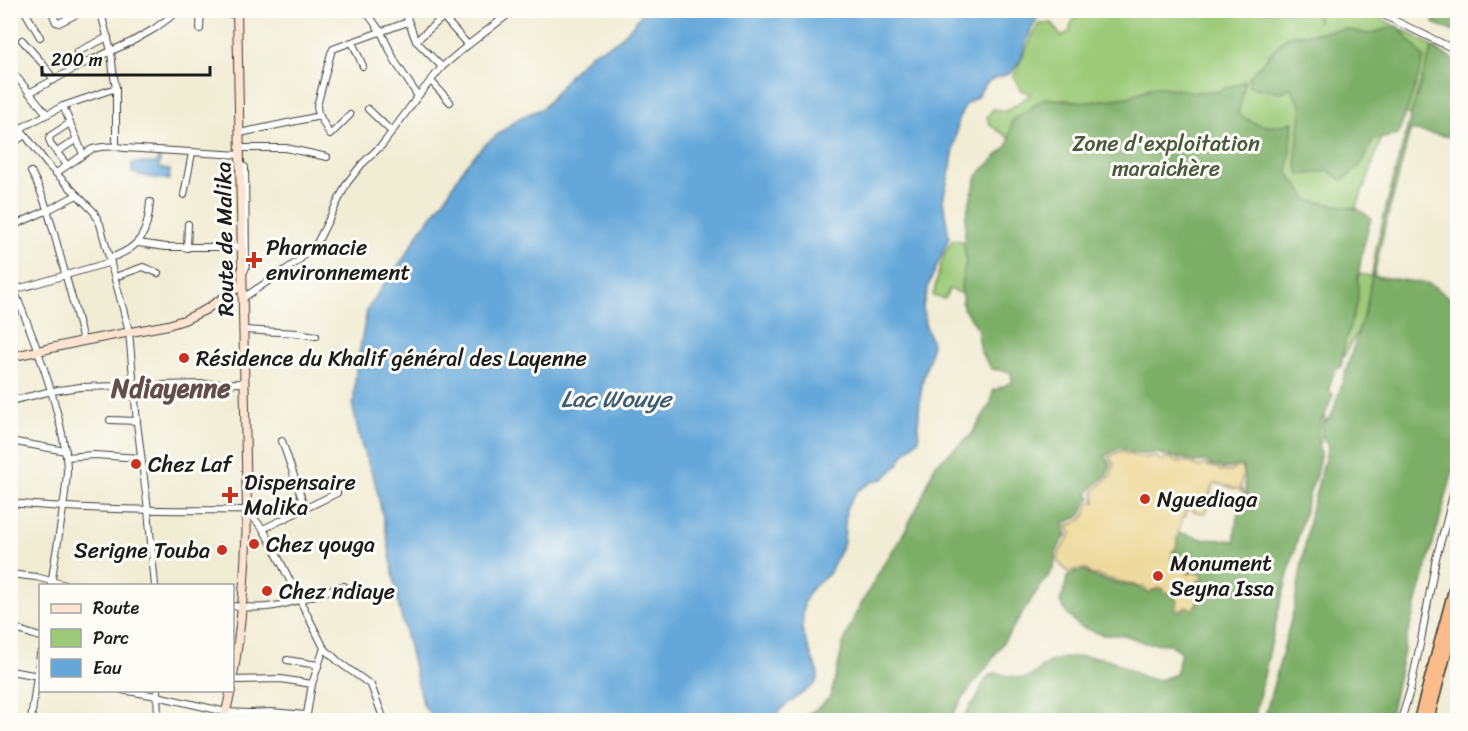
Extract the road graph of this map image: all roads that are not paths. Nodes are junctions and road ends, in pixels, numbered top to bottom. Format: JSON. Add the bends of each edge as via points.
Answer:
{"nodes":[{"id":1,"x":24,"y":10,"type":"edge"},
{"id":2,"x":51,"y":10,"type":"edge"},
{"id":3,"x":85,"y":10,"type":"edge"},
{"id":4,"x":99,"y":10,"type":"edge"},
{"id":5,"x":180,"y":10,"type":"edge"},
{"id":6,"x":202,"y":10,"type":"edge"},
{"id":7,"x":365,"y":10,"type":"edge"},
{"id":8,"x":404,"y":10,"type":"edge"},
{"id":9,"x":514,"y":10,"type":"edge"},
{"id":10,"x":1373,"y":10,"type":"edge"},
{"id":11,"x":237,"y":13,"type":"edge"},
{"id":12,"x":442,"y":14,"type":"edge"},
{"id":13,"x":408,"y":22,"type":"junction"},
{"id":14,"x":200,"y":29,"type":"dead end"},
{"id":15,"x":381,"y":32,"type":"junction"},
{"id":16,"x":40,"y":36,"type":"dead end"},
{"id":17,"x":108,"y":37,"type":"junction"},
{"id":18,"x":22,"y":40,"type":"dead end"},
{"id":19,"x":416,"y":41,"type":"junction"},
{"id":20,"x":352,"y":42,"type":"junction"},
{"id":21,"x":468,"y":45,"type":"junction"},
{"id":22,"x":111,"y":51,"type":"junction"},
{"id":23,"x":1458,"y":51,"type":"edge"},
{"id":24,"x":77,"y":52,"type":"dead end"},
{"id":25,"x":363,"y":66,"type":"dead end"},
{"id":26,"x":442,"y":67,"type":"junction"},
{"id":27,"x":11,"y":72,"type":"edge"},
{"id":28,"x":54,"y":80,"type":"junction"},
{"id":29,"x":431,"y":81,"type":"junction"},
{"id":30,"x":116,"y":88,"type":"junction"},
{"id":31,"x":29,"y":93,"type":"junction"},
{"id":32,"x":418,"y":96,"type":"junction"},
{"id":33,"x":450,"y":102,"type":"dead end"},
{"id":34,"x":63,"y":106,"type":"junction"},
{"id":35,"x":368,"y":109,"type":"dead end"},
{"id":36,"x":47,"y":114,"type":"junction"},
{"id":37,"x":10,"y":115,"type":"edge"},
{"id":38,"x":350,"y":115,"type":"dead end"},
{"id":39,"x":320,"y":116,"type":"junction"},
{"id":40,"x":70,"y":123,"type":"junction"},
{"id":41,"x":21,"y":128,"type":"junction"},
{"id":42,"x":392,"y":132,"type":"junction"},
{"id":43,"x":240,"y":133,"type":"junction"},
{"id":44,"x":25,"y":135,"type":"junction"},
{"id":45,"x":77,"y":139,"type":"junction"},
{"id":46,"x":10,"y":145,"type":"edge"},
{"id":47,"x":116,"y":146,"type":"junction"},
{"id":48,"x":57,"y":152,"type":"junction"},
{"id":49,"x":192,"y":153,"type":"junction"},
{"id":50,"x":83,"y":154,"type":"junction"},
{"id":51,"x":240,"y":156,"type":"junction"},
{"id":52,"x":327,"y":157,"type":"dead end"},
{"id":53,"x":67,"y":165,"type":"junction"},
{"id":54,"x":31,"y":172,"type":"dead end"},
{"id":55,"x":56,"y":173,"type":"junction"},
{"id":56,"x":77,"y":195,"type":"junction"},
{"id":57,"x":184,"y":195,"type":"dead end"},
{"id":58,"x":150,"y":201,"type":"dead end"},
{"id":59,"x":48,"y":210,"type":"junction"},
{"id":60,"x":188,"y":224,"type":"dead end"},
{"id":61,"x":10,"y":227,"type":"edge"},
{"id":62,"x":138,"y":243,"type":"junction"},
{"id":63,"x":242,"y":247,"type":"junction"},
{"id":64,"x":187,"y":248,"type":"junction"},
{"id":65,"x":110,"y":260,"type":"junction"},
{"id":66,"x":158,"y":273,"type":"dead end"},
{"id":67,"x":65,"y":275,"type":"junction"},
{"id":68,"x":242,"y":275,"type":"junction"},
{"id":69,"x":115,"y":278,"type":"junction"},
{"id":70,"x":242,"y":285,"type":"junction"},
{"id":71,"x":12,"y":286,"type":"edge"},
{"id":72,"x":243,"y":298,"type":"junction"},
{"id":73,"x":244,"y":330,"type":"junction"},
{"id":74,"x":129,"y":331,"type":"junction"},
{"id":75,"x":316,"y":336,"type":"dead end"},
{"id":76,"x":83,"y":341,"type":"junction"},
{"id":77,"x":39,"y":352,"type":"junction"},
{"id":78,"x":10,"y":357,"type":"edge"},
{"id":79,"x":245,"y":382,"type":"junction"},
{"id":80,"x":134,"y":386,"type":"junction"},
{"id":81,"x":52,"y":391,"type":"junction"},
{"id":82,"x":10,"y":401,"type":"edge"},
{"id":83,"x":110,"y":420,"type":"dead end"},
{"id":84,"x":137,"y":421,"type":"junction"},
{"id":85,"x":10,"y":441,"type":"edge"},
{"id":86,"x":282,"y":441,"type":"dead end"},
{"id":87,"x":66,"y":454,"type":"junction"},
{"id":88,"x":141,"y":458,"type":"junction"},
{"id":89,"x":1458,"y":475,"type":"edge"},
{"id":90,"x":337,"y":493,"type":"dead end"},
{"id":91,"x":10,"y":503,"type":"edge"},
{"id":92,"x":63,"y":507,"type":"junction"},
{"id":93,"x":305,"y":508,"type":"junction"},
{"id":94,"x":148,"y":510,"type":"junction"},
{"id":95,"x":247,"y":510,"type":"junction"},
{"id":96,"x":263,"y":529,"type":"junction"},
{"id":97,"x":10,"y":574,"type":"edge"},
{"id":98,"x":1458,"y":574,"type":"edge"},
{"id":99,"x":51,"y":584,"type":"edge"},
{"id":100,"x":155,"y":584,"type":"edge"},
{"id":101,"x":344,"y":586,"type":"dead end"},
{"id":102,"x":300,"y":600,"type":"junction"},
{"id":103,"x":234,"y":606,"type":"edge"},
{"id":104,"x":1458,"y":607,"type":"edge"},
{"id":105,"x":243,"y":608,"type":"junction"},
{"id":106,"x":10,"y":625,"type":"edge"},
{"id":107,"x":39,"y":637,"type":"edge"},
{"id":108,"x":324,"y":648,"type":"junction"},
{"id":109,"x":287,"y":660,"type":"dead end"},
{"id":110,"x":318,"y":665,"type":"junction"},
{"id":111,"x":10,"y":671,"type":"edge"},
{"id":112,"x":234,"y":674,"type":"edge"},
{"id":113,"x":38,"y":676,"type":"edge"},
{"id":114,"x":234,"y":681,"type":"edge"},
{"id":115,"x":312,"y":684,"type":"junction"},
{"id":116,"x":231,"y":692,"type":"edge"},
{"id":117,"x":157,"y":693,"type":"edge"},
{"id":118,"x":225,"y":716,"type":"edge"},
{"id":119,"x":306,"y":718,"type":"edge"},
{"id":120,"x":31,"y":720,"type":"edge"},
{"id":121,"x":158,"y":720,"type":"edge"},
{"id":122,"x":384,"y":720,"type":"edge"},
{"id":123,"x":1401,"y":720,"type":"edge"},
{"id":124,"x":1419,"y":720,"type":"edge"},
{"id":125,"x":1428,"y":720,"type":"edge"}],
"edges":[{"from":1,"to":16,"type":"street"},
{"from":2,"to":3,"type":"street","via":[[59,23]]},
{"from":4,"to":17,"type":"street"},
{"from":5,"to":22,"type":"street","via":[[154,29]]},
{"from":6,"to":11,"type":"street"},
{"from":6,"to":14,"type":"street"},
{"from":7,"to":15,"type":"street"},
{"from":8,"to":13,"type":"street"},
{"from":9,"to":21,"type":"street"},
{"from":10,"to":23,"type":"street"},
{"from":11,"to":43,"type":"main road","name":"Route de Malika"},
{"from":12,"to":19,"type":"street"},
{"from":12,"to":21,"type":"street"},
{"from":13,"to":15,"type":"street"},
{"from":13,"to":19,"type":"street"},
{"from":15,"to":20,"type":"street"},
{"from":15,"to":32,"type":"street"},
{"from":17,"to":22,"type":"street"},
{"from":17,"to":24,"type":"street"},
{"from":18,"to":28,"type":"street"},
{"from":19,"to":26,"type":"street"},
{"from":20,"to":25,"type":"street"},
{"from":20,"to":39,"type":"street","via":[[330,53],[318,102]]},
{"from":21,"to":26,"type":"street"},
{"from":22,"to":28,"type":"street"},
{"from":22,"to":30,"type":"street"},
{"from":26,"to":29,"type":"street"},
{"from":27,"to":31,"type":"street"},
{"from":28,"to":31,"type":"street"},
{"from":29,"to":32,"type":"street"},
{"from":29,"to":33,"type":"street"},
{"from":30,"to":34,"type":"street"},
{"from":30,"to":47,"type":"street"},
{"from":31,"to":36,"type":"street"},
{"from":32,"to":42,"type":"street"},
{"from":34,"to":36,"type":"street"},
{"from":34,"to":40,"type":"street"},
{"from":35,"to":42,"type":"street"},
{"from":36,"to":41,"type":"street"},
{"from":37,"to":41,"type":"street"},
{"from":38,"to":39,"type":"street","via":[[330,135]]},
{"from":39,"to":43,"type":"street"},
{"from":40,"to":45,"type":"street"},
{"from":40,"to":48,"type":"street","via":[[50,136],[49,142]]},
{"from":41,"to":44,"type":"street"},
{"from":42,"to":72,"type":"street","via":[[346,183],[317,243],[297,262]]},
{"from":43,"to":51,"type":"main road","name":"Route de Malika"},
{"from":44,"to":46,"type":"street"},
{"from":44,"to":55,"type":"street"},
{"from":45,"to":48,"type":"street"},
{"from":45,"to":50,"type":"street"},
{"from":47,"to":49,"type":"street"},
{"from":47,"to":50,"type":"street"},
{"from":48,"to":53,"type":"street"},
{"from":49,"to":51,"type":"street"},
{"from":49,"to":57,"type":"street"},
{"from":50,"to":53,"type":"street"},
{"from":51,"to":52,"type":"street","via":[[286,148]]},
{"from":51,"to":63,"type":"main road","name":"Route de Malika"},
{"from":51,"to":68,"type":"street","via":[[245,167],[246,200],[246,267]]},
{"from":53,"to":55,"type":"street"},
{"from":54,"to":59,"type":"street"},
{"from":55,"to":56,"type":"street"},
{"from":56,"to":59,"type":"street"},
{"from":56,"to":65,"type":"street","via":[[94,212]]},
{"from":58,"to":62,"type":"street","via":[[145,230]]},
{"from":59,"to":61,"type":"street"},
{"from":59,"to":67,"type":"street"},
{"from":60,"to":64,"type":"street"},
{"from":62,"to":64,"type":"street"},
{"from":62,"to":65,"type":"street"},
{"from":63,"to":64,"type":"street"},
{"from":63,"to":68,"type":"main road","name":"Route de Malika"},
{"from":65,"to":67,"type":"street"},
{"from":65,"to":69,"type":"street"},
{"from":66,"to":69,"type":"street","via":[[143,267]]},
{"from":67,"to":71,"type":"street"},
{"from":67,"to":76,"type":"street"},
{"from":68,"to":70,"type":"main road","name":"Route de Malika"},
{"from":69,"to":74,"type":"street"},
{"from":70,"to":72,"type":"main road","name":"Route de Malika"},
{"from":70,"to":74,"type":"main road","via":[[184,320]]},
{"from":71,"to":77,"type":"street"},
{"from":72,"to":73,"type":"main road","name":"Route de Malika"},
{"from":73,"to":75,"type":"street"},
{"from":73,"to":79,"type":"main road","name":"Route de Malika"},
{"from":74,"to":76,"type":"main road"},
{"from":74,"to":80,"type":"street"},
{"from":76,"to":77,"type":"main road"},
{"from":77,"to":78,"type":"main road"},
{"from":77,"to":81,"type":"street"},
{"from":79,"to":80,"type":"street"},
{"from":79,"to":95,"type":"main road","name":"Route de Malika"},
{"from":80,"to":81,"type":"street"},
{"from":80,"to":84,"type":"street"},
{"from":81,"to":82,"type":"street"},
{"from":81,"to":87,"type":"street"},
{"from":83,"to":84,"type":"street"},
{"from":84,"to":88,"type":"street"},
{"from":85,"to":87,"type":"street"},
{"from":86,"to":93,"type":"street"},
{"from":87,"to":88,"type":"street"},
{"from":87,"to":92,"type":"street"},
{"from":88,"to":94,"type":"street"},
{"from":89,"to":123,"type":"street"},
{"from":90,"to":93,"type":"street"},
{"from":91,"to":92,"type":"street"},
{"from":92,"to":94,"type":"street"},
{"from":92,"to":99,"type":"street"},
{"from":93,"to":96,"type":"street"},
{"from":94,"to":95,"type":"street"},
{"from":94,"to":100,"type":"street"},
{"from":95,"to":96,"type":"street"},
{"from":95,"to":105,"type":"main road","name":"Route de Malika"},
{"from":96,"to":102,"type":"street"},
{"from":97,"to":99,"type":"street","via":[[28,575]]},
{"from":98,"to":124,"type":"highway"},
{"from":101,"to":102,"type":"street"},
{"from":102,"to":105,"type":"street","via":[[267,608]]},
{"from":102,"to":108,"type":"street"},
{"from":103,"to":105,"type":"street"},
{"from":104,"to":125,"type":"highway"},
{"from":105,"to":112,"type":"main road","name":"Route de Malika"},
{"from":106,"to":107,"type":"street"},
{"from":108,"to":110,"type":"street"},
{"from":108,"to":122,"type":"street","via":[[370,685]]},
{"from":109,"to":110,"type":"street"},
{"from":110,"to":115,"type":"street"},
{"from":111,"to":113,"type":"street"},
{"from":113,"to":120,"type":"street"},
{"from":114,"to":115,"type":"street","via":[[281,679]]},
{"from":115,"to":119,"type":"street"},
{"from":116,"to":118,"type":"main road"},
{"from":117,"to":118,"type":"street"},
{"from":117,"to":121,"type":"street"},
{"from":118,"to":119,"type":"street","via":[[271,712]]}]}
